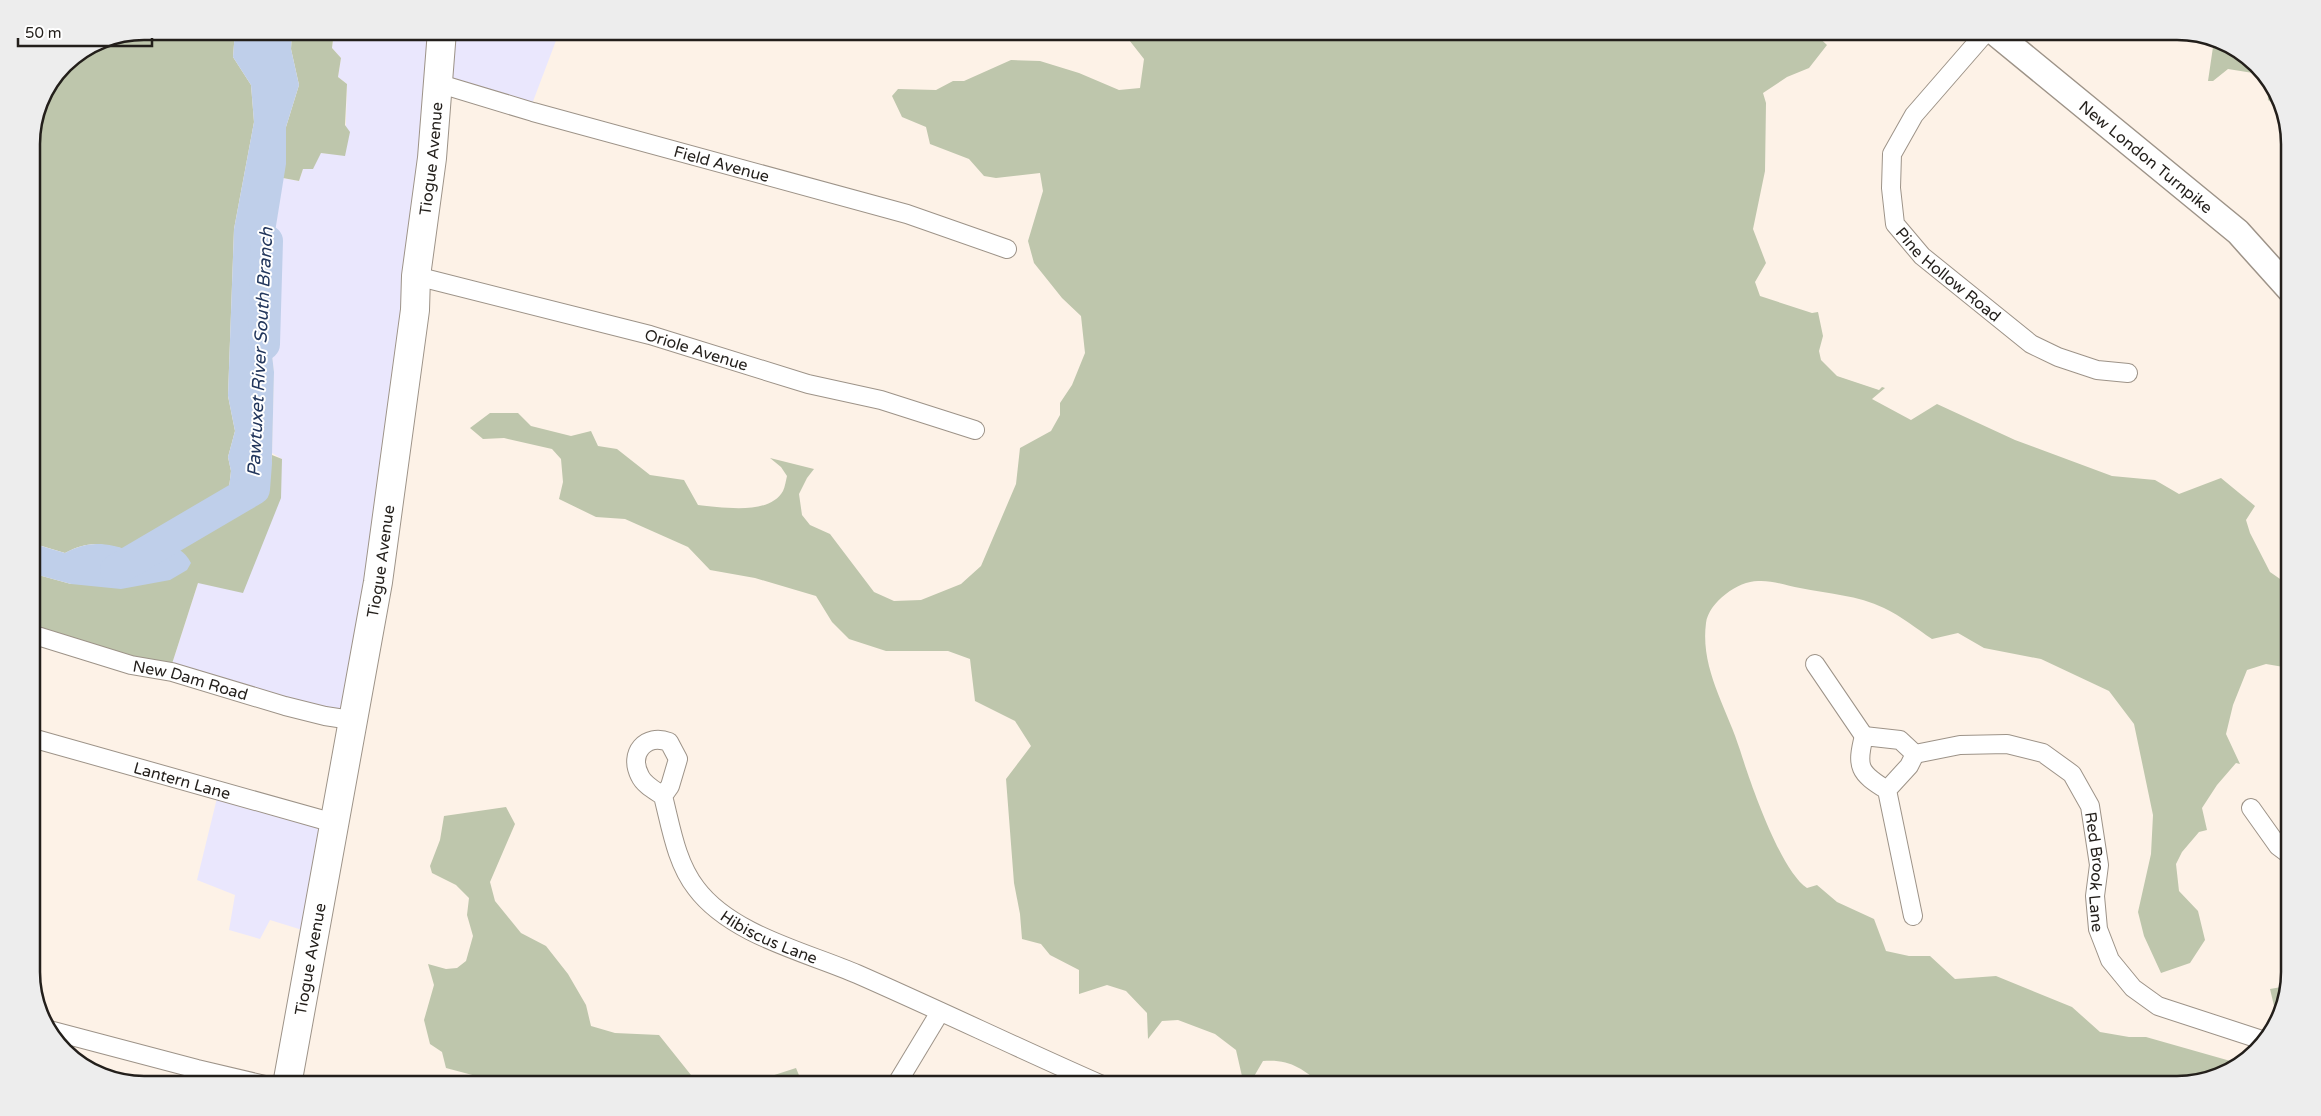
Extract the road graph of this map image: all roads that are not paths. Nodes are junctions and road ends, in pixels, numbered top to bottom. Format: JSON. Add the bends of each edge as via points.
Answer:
{"nodes":[{"id":1,"x":441,"y":40,"type":"edge"},
{"id":2,"x":1979,"y":40,"type":"edge"},
{"id":3,"x":2005,"y":40,"type":"edge"},
{"id":4,"x":437,"y":83,"type":"junction"},
{"id":5,"x":1007,"y":248,"type":"dead end"},
{"id":6,"x":416,"y":276,"type":"junction"},
{"id":7,"x":2281,"y":280,"type":"edge"},
{"id":8,"x":2128,"y":373,"type":"dead end"},
{"id":9,"x":975,"y":430,"type":"dead end"},
{"id":10,"x":40,"y":637,"type":"edge"},
{"id":11,"x":1815,"y":664,"type":"dead end"},
{"id":12,"x":352,"y":720,"type":"junction"},
{"id":13,"x":1864,"y":736,"type":"junction"},
{"id":14,"x":40,"y":740,"type":"edge"},
{"id":15,"x":1914,"y":754,"type":"junction"},
{"id":16,"x":1887,"y":790,"type":"junction"},
{"id":17,"x":663,"y":796,"type":"dead end"},
{"id":18,"x":2251,"y":808,"type":"dead end"},
{"id":19,"x":334,"y":823,"type":"junction"},
{"id":20,"x":2281,"y":848,"type":"edge"},
{"id":21,"x":1913,"y":916,"type":"dead end"},
{"id":22,"x":940,"y":1012,"type":"junction"},
{"id":23,"x":59,"y":1033,"type":"edge"},
{"id":24,"x":2257,"y":1038,"type":"edge"},
{"id":25,"x":227,"y":1076,"type":"edge"},
{"id":26,"x":290,"y":1076,"type":"edge"},
{"id":27,"x":901,"y":1076,"type":"edge"},
{"id":28,"x":1082,"y":1076,"type":"edge"}],
"edges":[{"from":1,"to":4,"type":"main road","name":"Tiogue Avenue"},
{"from":2,"to":8,"type":"street","name":"Pine Hollow Road","via":[[1914,115],[1892,154],[1895,224],[1922,256],[2031,344],[2097,370]]},
{"from":3,"to":7,"type":"main road","name":"New London Turnpike","via":[[2238,232]]},
{"from":4,"to":5,"type":"street","name":"Field Avenue","via":[[907,214]]},
{"from":4,"to":6,"type":"main road","name":"Tiogue Avenue","via":[[432,158]]},
{"from":6,"to":9,"type":"street","name":"Oriole Avenue","via":[[650,335],[808,384],[881,400]]},
{"from":6,"to":12,"type":"main road","name":"Tiogue Avenue","via":[[415,310],[378,582]]},
{"from":10,"to":12,"type":"street","name":"New Dam Road","via":[[131,665],[172,672],[285,706]]},
{"from":11,"to":13,"type":"street"},
{"from":12,"to":19,"type":"main road","name":"Tiogue Avenue"},
{"from":13,"to":15,"type":"street","via":[[1900,740]]},
{"from":13,"to":16,"type":"street","via":[[1860,767],[1868,779]]},
{"from":14,"to":19,"type":"street","name":"Lantern Lane"},
{"from":15,"to":16,"type":"street"},
{"from":15,"to":24,"type":"street","name":"Red Brook Lane","via":[[1960,746],[2007,744],[2043,753],[2072,774],[2090,806],[2099,865],[2094,896],[2098,929],[2110,960],[2133,988],[2158,1006]]},
{"from":16,"to":21,"type":"street"},
{"from":17,"to":22,"type":"street","name":"Hibiscus Lane","via":[[680,860],[696,888],[718,911],[751,931]]},
{"from":18,"to":20,"type":"street"},
{"from":19,"to":26,"type":"main road","name":"Tiogue Avenue"},
{"from":22,"to":27,"type":"street"},
{"from":22,"to":28,"type":"street","name":"Hibiscus Lane"},
{"from":23,"to":25,"type":"street"}]}
